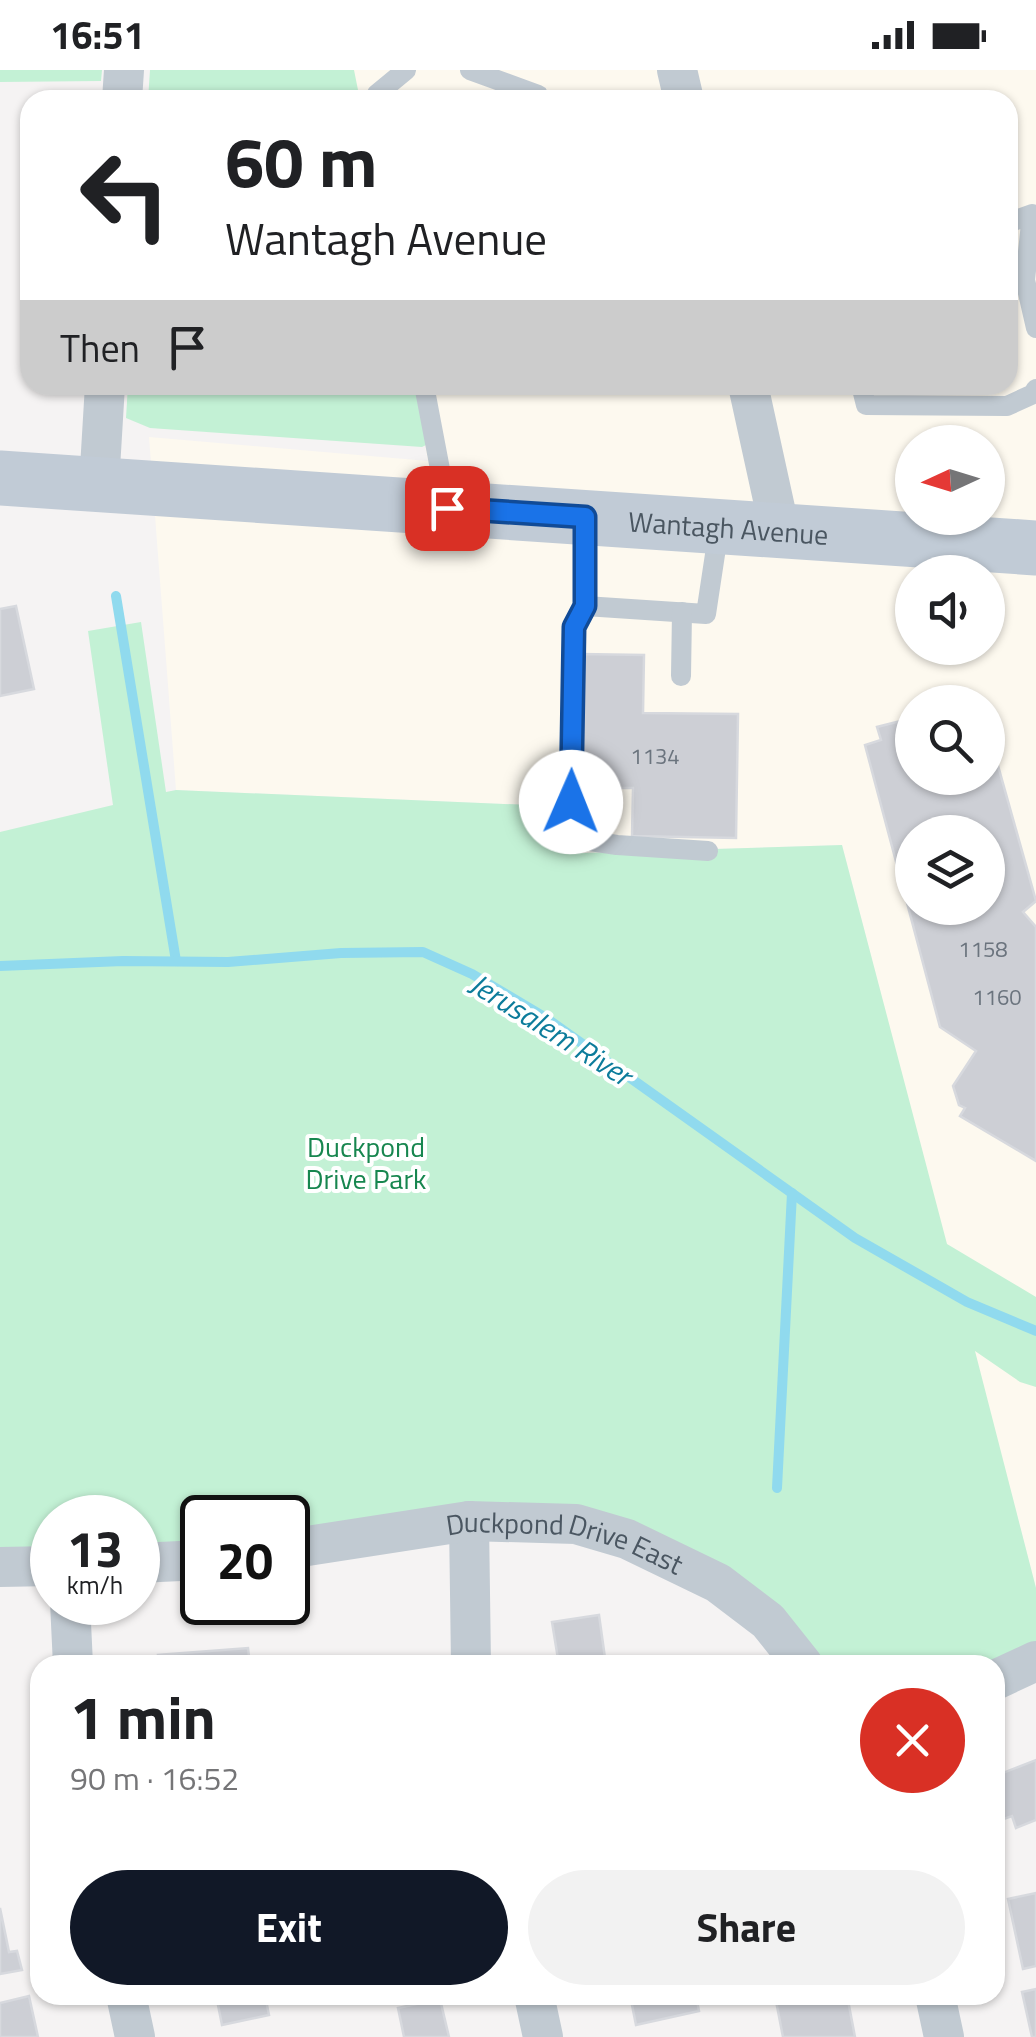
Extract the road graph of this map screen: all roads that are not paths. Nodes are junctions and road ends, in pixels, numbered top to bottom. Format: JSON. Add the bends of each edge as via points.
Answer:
{"nodes":[{"id":1,"x":406,"y":70,"type":"edge"},
{"id":2,"x":470,"y":70,"type":"edge"},
{"id":3,"x":382,"y":90,"type":"edge"},
{"id":4,"x":522,"y":90,"type":"edge"},
{"id":5,"x":1018,"y":219,"type":"edge"},
{"id":6,"x":1036,"y":328,"type":"edge"},
{"id":7,"x":1036,"y":389,"type":"edge"},
{"id":8,"x":104,"y":395,"type":"edge"},
{"id":9,"x":426,"y":395,"type":"edge"},
{"id":10,"x":750,"y":395,"type":"edge"},
{"id":11,"x":864,"y":395,"type":"edge"},
{"id":12,"x":0,"y":478,"type":"edge"},
{"id":13,"x":99,"y":485,"type":"junction"},
{"id":14,"x":447,"y":508,"type":"junction"},
{"id":15,"x":585,"y":517,"type":"junction"},
{"id":16,"x":719,"y":526,"type":"junction"},
{"id":17,"x":780,"y":532,"type":"junction"},
{"id":18,"x":1036,"y":548,"type":"edge"},
{"id":19,"x":585,"y":606,"type":"junction"},
{"id":20,"x":682,"y":612,"type":"junction"},
{"id":21,"x":681,"y":676,"type":"dead end"},
{"id":22,"x":708,"y":851,"type":"dead end"},
{"id":23,"x":470,"y":1521,"type":"junction"},
{"id":24,"x":310,"y":1546,"type":"edge"},
{"id":25,"x":0,"y":1566,"type":"edge"},
{"id":26,"x":30,"y":1566,"type":"edge"},
{"id":27,"x":71,"y":1625,"type":"edge"},
{"id":28,"x":73,"y":1655,"type":"edge"},
{"id":29,"x":471,"y":1655,"type":"edge"},
{"id":30,"x":796,"y":1655,"type":"edge"},
{"id":31,"x":1036,"y":1662,"type":"edge"},
{"id":32,"x":1005,"y":1676,"type":"edge"},
{"id":33,"x":128,"y":2005,"type":"edge"},
{"id":34,"x":536,"y":2005,"type":"edge"},
{"id":35,"x":937,"y":2005,"type":"edge"},
{"id":36,"x":136,"y":2037,"type":"edge"},
{"id":37,"x":543,"y":2037,"type":"edge"},
{"id":38,"x":944,"y":2037,"type":"edge"}],
"edges":[{"from":1,"to":3,"type":"lane"},
{"from":2,"to":4,"type":"lane"},
{"from":5,"to":6,"type":"lane","via":[[1032,214],[1025,280]]},
{"from":7,"to":11,"type":"lane","via":[[1008,406],[866,405]]},
{"from":8,"to":13,"type":"street"},
{"from":9,"to":14,"type":"lane"},
{"from":10,"to":17,"type":"street"},
{"from":12,"to":13,"type":"main road","name":"Wantagh Avenue"},
{"from":13,"to":14,"type":"main road","name":"Wantagh Avenue"},
{"from":14,"to":15,"type":"main road","name":"Wantagh Avenue"},
{"from":15,"to":16,"type":"main road","name":"Wantagh Avenue"},
{"from":15,"to":19,"type":"lane"},
{"from":16,"to":17,"type":"main road","name":"Wantagh Avenue"},
{"from":16,"to":20,"type":"lane","via":[[706,614]]},
{"from":17,"to":18,"type":"main road","name":"Wantagh Avenue"},
{"from":19,"to":20,"type":"lane"},
{"from":19,"to":22,"type":"lane","via":[[574,627],[570,838]]},
{"from":20,"to":21,"type":"lane"},
{"from":23,"to":24,"type":"street","name":"Duckpond Drive East"},
{"from":23,"to":29,"type":"street"},
{"from":23,"to":30,"type":"street","name":"Duckpond Drive East","via":[[576,1524],[626,1539],[718,1583],[768,1621]]},
{"from":25,"to":26,"type":"street"},
{"from":27,"to":28,"type":"street"},
{"from":31,"to":32,"type":"street"},
{"from":33,"to":36,"type":"street"},
{"from":34,"to":37,"type":"street"},
{"from":35,"to":38,"type":"street"}]}
